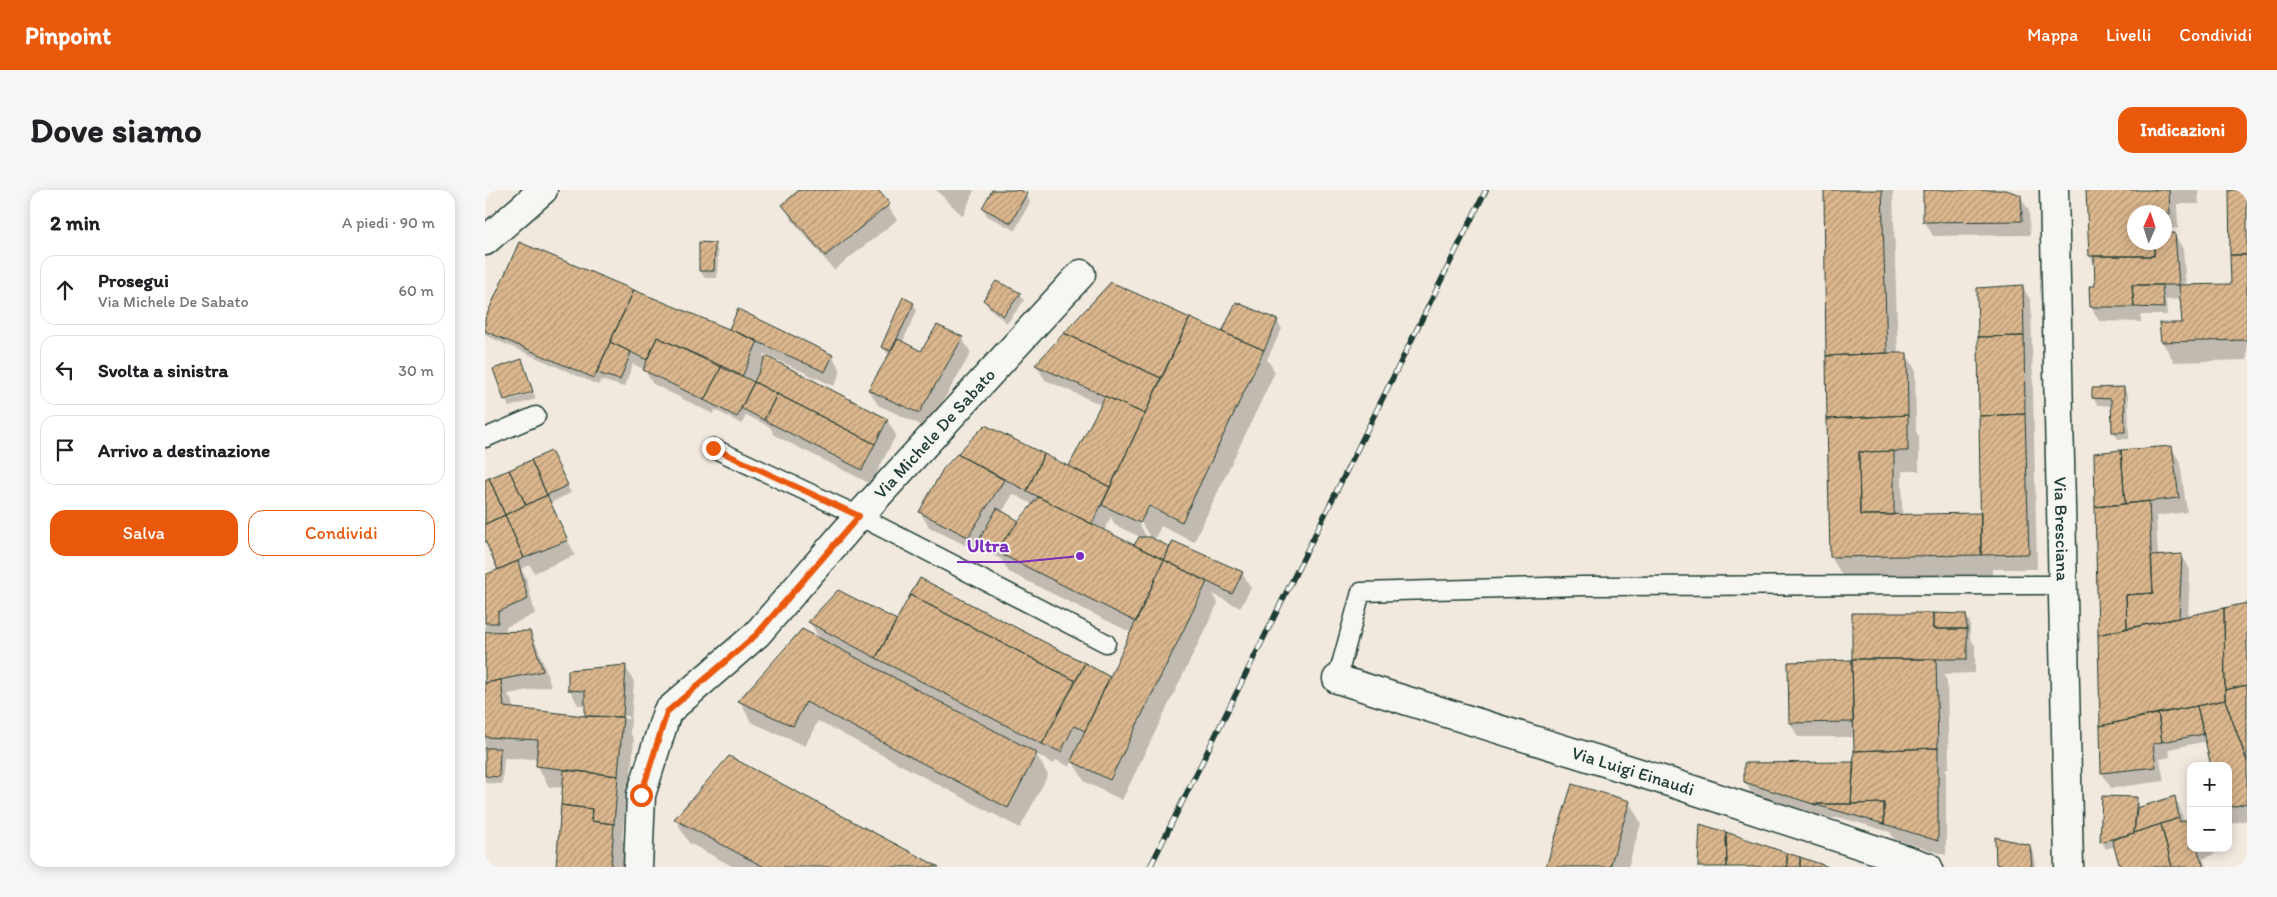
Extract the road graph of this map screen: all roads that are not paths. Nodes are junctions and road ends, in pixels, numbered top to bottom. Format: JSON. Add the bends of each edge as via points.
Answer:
{"nodes":[{"id":1,"x":543,"y":190,"type":"edge"},
{"id":2,"x":2054,"y":190,"type":"edge"},
{"id":3,"x":485,"y":241,"type":"edge"},
{"id":4,"x":1081,"y":274,"type":"dead end"},
{"id":5,"x":536,"y":416,"type":"dead end"},
{"id":6,"x":485,"y":438,"type":"edge"},
{"id":7,"x":713,"y":448,"type":"dead end"},
{"id":8,"x":859,"y":516,"type":"junction"},
{"id":9,"x":2065,"y":584,"type":"junction"},
{"id":10,"x":1106,"y":643,"type":"dead end"},
{"id":11,"x":1337,"y":679,"type":"joint"},
{"id":12,"x":638,"y":867,"type":"edge"},
{"id":13,"x":1928,"y":867,"type":"edge"},
{"id":14,"x":2069,"y":867,"type":"edge"}],
"edges":[{"from":1,"to":3,"type":"street"},
{"from":2,"to":9,"type":"street","name":"Via Bresciana"},
{"from":4,"to":8,"type":"street","name":"Via Michele De Sabato"},
{"from":5,"to":6,"type":"lane"},
{"from":7,"to":8,"type":"lane"},
{"from":8,"to":10,"type":"lane"},
{"from":8,"to":12,"type":"street","name":"Via Michele De Sabato","via":[[757,634],[667,712],[641,795]]},
{"from":9,"to":11,"type":"lane","via":[[1592,586],[1361,592]]},
{"from":9,"to":14,"type":"street","name":"Via Bresciana"},
{"from":11,"to":13,"type":"street","name":"Via Luigi Einaudi","via":[[1682,786]]}]}
